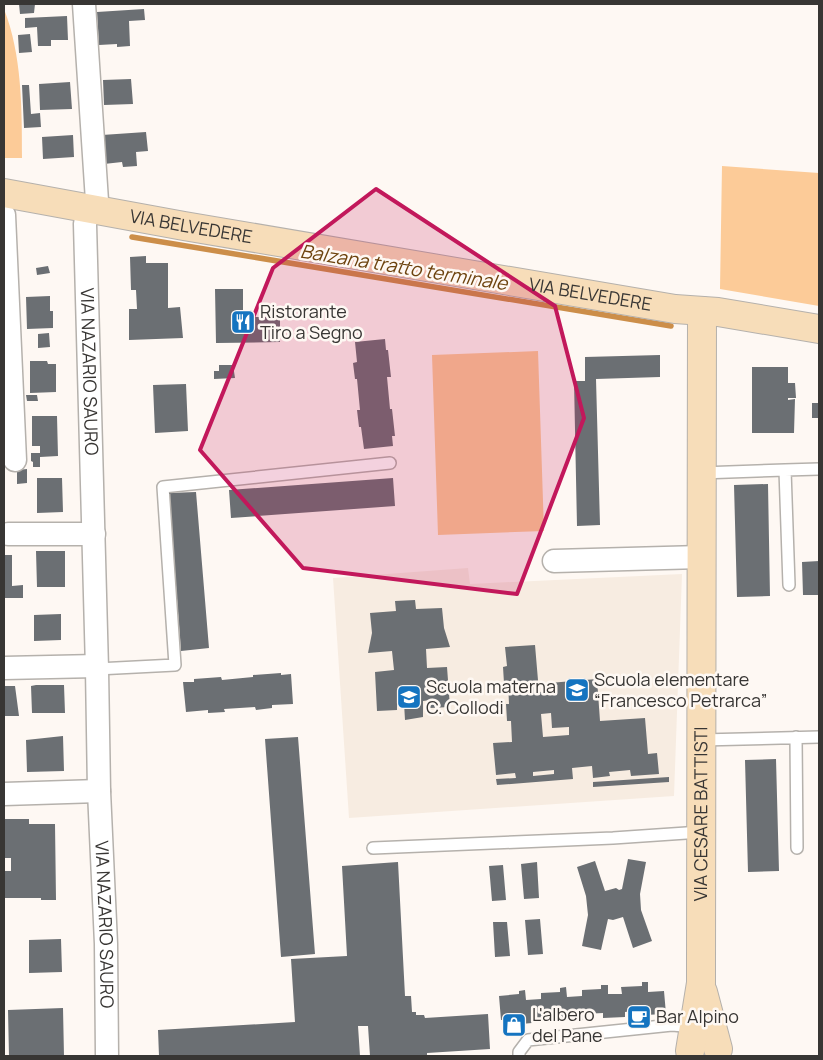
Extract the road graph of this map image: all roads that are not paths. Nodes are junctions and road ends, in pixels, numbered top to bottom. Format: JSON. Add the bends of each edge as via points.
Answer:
{"nodes":[{"id":1,"x":84,"y":4,"type":"edge"},
{"id":2,"x":4,"y":193,"type":"edge"},
{"id":3,"x":92,"y":210,"type":"junction"},
{"id":4,"x":4,"y":215,"type":"edge"},
{"id":5,"x":702,"y":312,"type":"junction"},
{"id":6,"x":819,"y":329,"type":"edge"},
{"id":7,"x":15,"y":460,"type":"dead end"},
{"id":8,"x":390,"y":463,"type":"dead end"},
{"id":9,"x":819,"y":469,"type":"edge"},
{"id":10,"x":785,"y":470,"type":"junction"},
{"id":11,"x":701,"y":473,"type":"junction"},
{"id":12,"x":8,"y":534,"type":"dead end"},
{"id":13,"x":94,"y":534,"type":"junction"},
{"id":14,"x":701,"y":556,"type":"junction"},
{"id":15,"x":554,"y":561,"type":"dead end"},
{"id":16,"x":789,"y":585,"type":"dead end"},
{"id":17,"x":97,"y":667,"type":"junction"},
{"id":18,"x":4,"y":668,"type":"edge"},
{"id":19,"x":796,"y":737,"type":"junction"},
{"id":20,"x":819,"y":737,"type":"edge"},
{"id":21,"x":701,"y":740,"type":"junction"},
{"id":22,"x":99,"y":792,"type":"junction"},
{"id":23,"x":4,"y":794,"type":"edge"},
{"id":24,"x":701,"y":832,"type":"junction"},
{"id":25,"x":373,"y":848,"type":"dead end"},
{"id":26,"x":797,"y":848,"type":"dead end"},
{"id":27,"x":701,"y":983,"type":"junction"},
{"id":28,"x":689,"y":1045,"type":"edge"},
{"id":29,"x":722,"y":1053,"type":"edge"},
{"id":30,"x":106,"y":1056,"type":"edge"},
{"id":31,"x":519,"y":1056,"type":"edge"}],
"edges":[{"from":1,"to":3,"type":"street","via":[[97,202]]},
{"from":2,"to":3,"type":"street","name":"VIA BELVEDERE"},
{"from":3,"to":5,"type":"street","name":"VIA BELVEDERE"},
{"from":3,"to":13,"type":"street","name":"VIA NAZARIO SAURO","via":[[85,224]]},
{"from":4,"to":7,"type":"street"},
{"from":5,"to":6,"type":"street","name":"VIA BELVEDERE"},
{"from":5,"to":11,"type":"street","name":"VIA CESARE BATTISTI"},
{"from":8,"to":17,"type":"lane","via":[[163,487],[175,665]]},
{"from":9,"to":10,"type":"lane"},
{"from":10,"to":11,"type":"lane"},
{"from":10,"to":16,"type":"lane"},
{"from":11,"to":14,"type":"street","name":"VIA CESARE BATTISTI"},
{"from":12,"to":13,"type":"street"},
{"from":13,"to":17,"type":"street","name":"VIA NAZARIO SAURO"},
{"from":14,"to":15,"type":"street"},
{"from":14,"to":21,"type":"street","name":"VIA CESARE BATTISTI"},
{"from":17,"to":18,"type":"street"},
{"from":17,"to":22,"type":"street","name":"VIA NAZARIO SAURO"},
{"from":19,"to":20,"type":"lane"},
{"from":19,"to":21,"type":"lane"},
{"from":19,"to":26,"type":"lane"},
{"from":21,"to":24,"type":"street","name":"VIA CESARE BATTISTI"},
{"from":22,"to":23,"type":"street"},
{"from":22,"to":30,"type":"street","name":"VIA NAZARIO SAURO","via":[[106,944]]},
{"from":24,"to":25,"type":"lane"},
{"from":24,"to":27,"type":"street","name":"VIA CESARE BATTISTI"},
{"from":27,"to":28,"type":"street","name":"VIA CESARE BATTISTI"},
{"from":27,"to":29,"type":"street","name":"VIA CESARE BATTISTI"},
{"from":28,"to":29,"type":"street","name":"VIA CESARE BATTISTI"},
{"from":28,"to":31,"type":"lane","via":[[672,1026],[528,1040]]}]}
